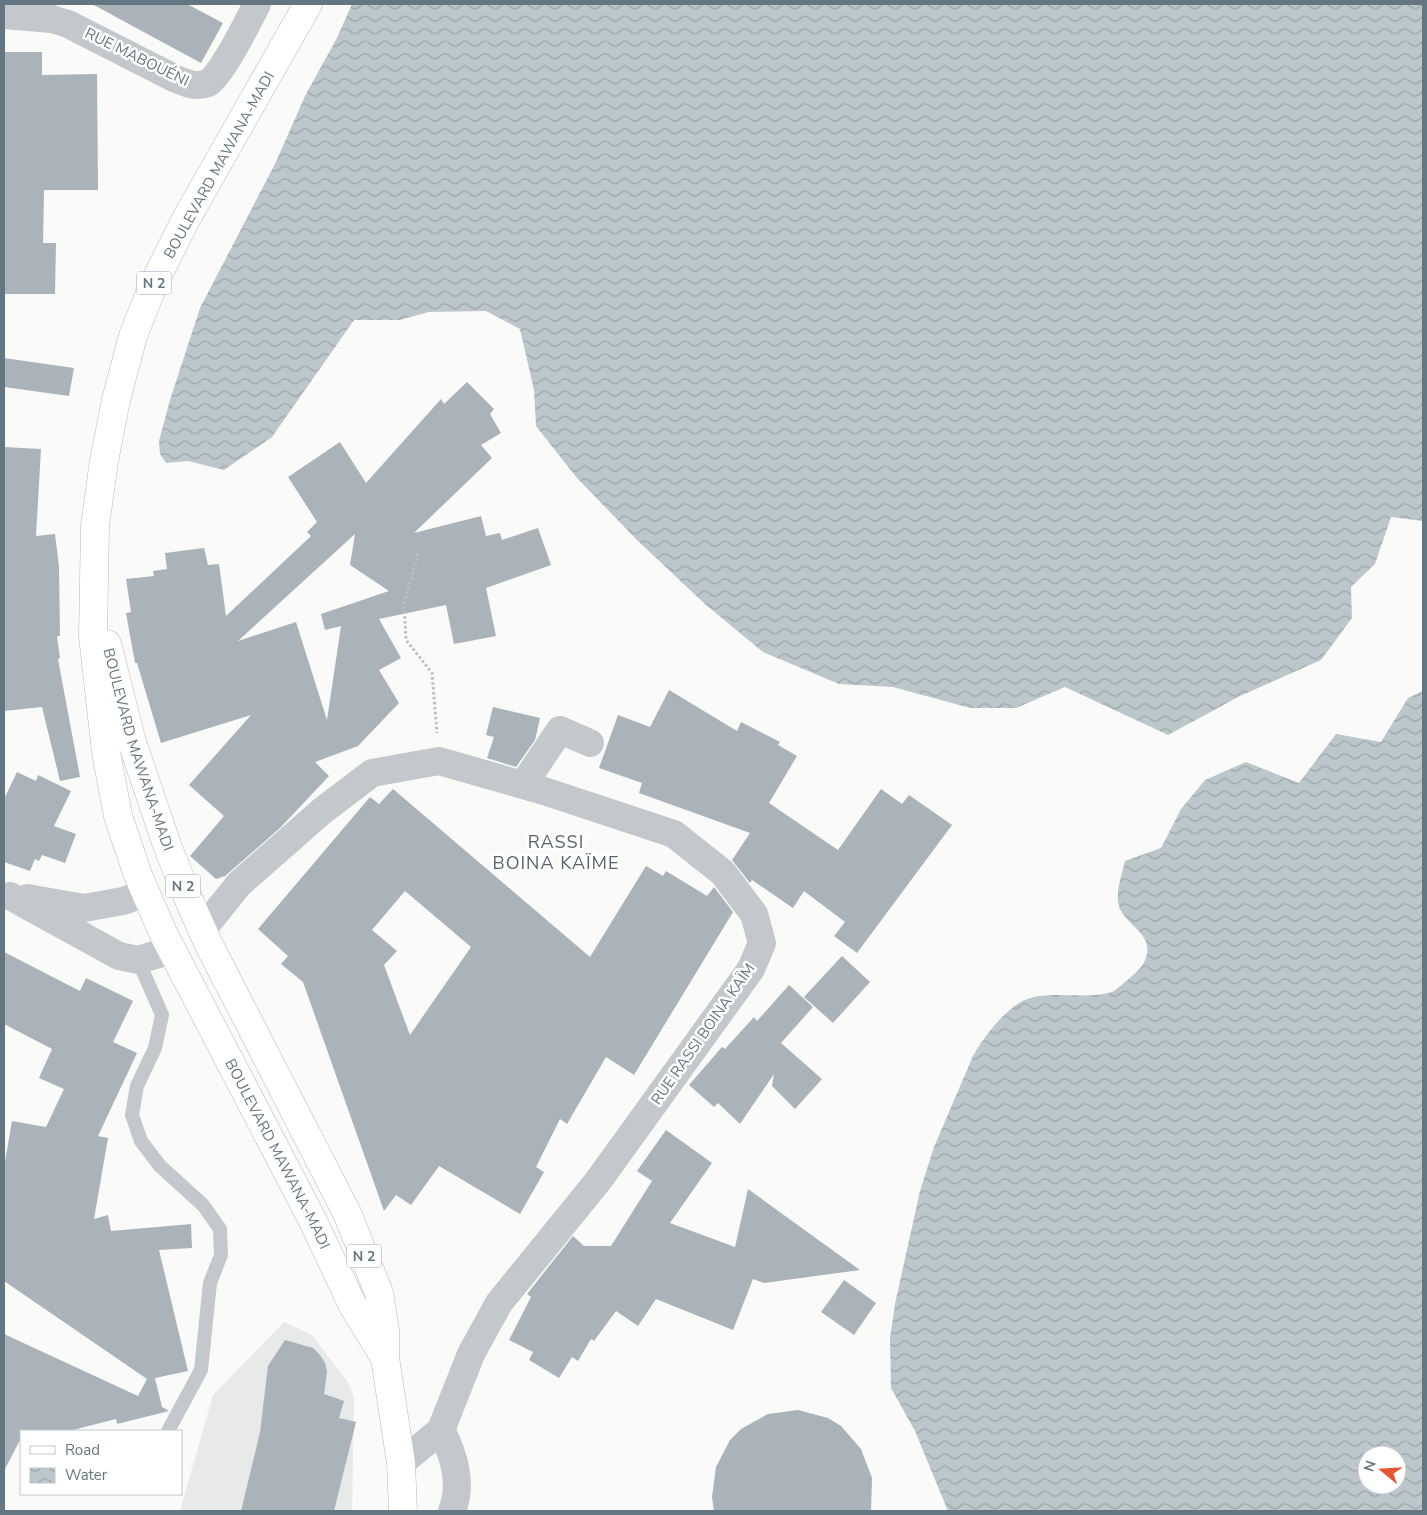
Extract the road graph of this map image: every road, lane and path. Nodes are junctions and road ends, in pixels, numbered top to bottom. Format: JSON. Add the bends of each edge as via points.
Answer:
{"nodes":[{"id":1,"x":257,"y":4,"type":"edge"},
{"id":2,"x":308,"y":4,"type":"edge"},
{"id":3,"x":4,"y":15,"type":"edge"},
{"id":4,"x":418,"y":553,"type":"dead end"},
{"id":5,"x":95,"y":594,"type":"junction"},
{"id":6,"x":590,"y":743,"type":"dead end"},
{"id":7,"x":439,"y":761,"type":"junction"},
{"id":8,"x":523,"y":785,"type":"junction"},
{"id":9,"x":146,"y":893,"type":"junction"},
{"id":10,"x":7,"y":894,"type":"edge"},
{"id":11,"x":189,"y":939,"type":"junction"},
{"id":12,"x":138,"y":960,"type":"junction"},
{"id":13,"x":385,"y":1358,"type":"junction"},
{"id":14,"x":169,"y":1430,"type":"edge"},
{"id":15,"x":441,"y":1430,"type":"junction"},
{"id":16,"x":401,"y":1463,"type":"junction"},
{"id":17,"x":404,"y":1511,"type":"edge"},
{"id":18,"x":452,"y":1511,"type":"edge"}],
"edges":[{"from":1,"to":3,"type":"street","name":"RUE MABOUÉNI","via":[[222,67],[211,82],[201,85],[190,85],[174,78],[68,24],[52,19]]},
{"from":2,"to":5,"type":"main road","name":"BOULEVARD MAWANA-MADI","number":"N 2","via":[[186,219],[154,283],[133,336],[104,461],[96,526]]},
{"from":4,"to":7,"type":"path","via":[[404,604],[406,640],[432,672]]},
{"from":5,"to":9,"type":"main road","name":"BOULEVARD MAWANA-MADI","number":"N 2","via":[[92,636],[106,752],[118,816]]},
{"from":5,"to":11,"type":"main road","name":"BOULEVARD MAWANA-MADI","number":"N 2","via":[[132,742],[167,846]]},
{"from":6,"to":8,"type":"street","via":[[560,730]]},
{"from":7,"to":8,"type":"street","name":"RUE RASSI BOINA KAÏM"},
{"from":7,"to":11,"type":"street","name":"RUE RASSI BOINA KAÏM","via":[[372,773],[322,811],[240,884]]},
{"from":8,"to":15,"type":"street","name":"RUE RASSI BOINA KAÏM","via":[[674,834],[723,873],[754,914],[762,943],[751,969],[683,1066],[598,1181],[499,1303],[471,1354]]},
{"from":9,"to":10,"type":"street","via":[[84,908]]},
{"from":9,"to":11,"type":"main road","name":"BOULEVARD MAWANA-MADI","number":"N 2","via":[[174,908]]},
{"from":10,"to":12,"type":"street","via":[[119,956]]},
{"from":11,"to":12,"type":"street"},
{"from":11,"to":13,"type":"main road","name":"BOULEVARD MAWANA-MADI","number":"N 2","via":[[312,1221],[353,1306]]},
{"from":11,"to":13,"type":"main road","name":"BOULEVARD MAWANA-MADI","number":"N 2","via":[[291,1131],[320,1159],[347,1213],[379,1293],[385,1330]]},
{"from":12,"to":14,"type":"lane","via":[[162,1015],[155,1048],[137,1086],[132,1115],[141,1141],[155,1160],[203,1205],[220,1229],[221,1255],[210,1283],[201,1370]]},
{"from":13,"to":16,"type":"main road","name":"BOULEVARD MAWANA-MADI","number":"N 2"},
{"from":15,"to":16,"type":"street","name":"RUE RASSI BOINA KAÏM"},
{"from":15,"to":18,"type":"street","via":[[457,1471]]},
{"from":16,"to":17,"type":"main road","name":"BOULEVARD MAWANA-MADI","number":"N 2"}]}
